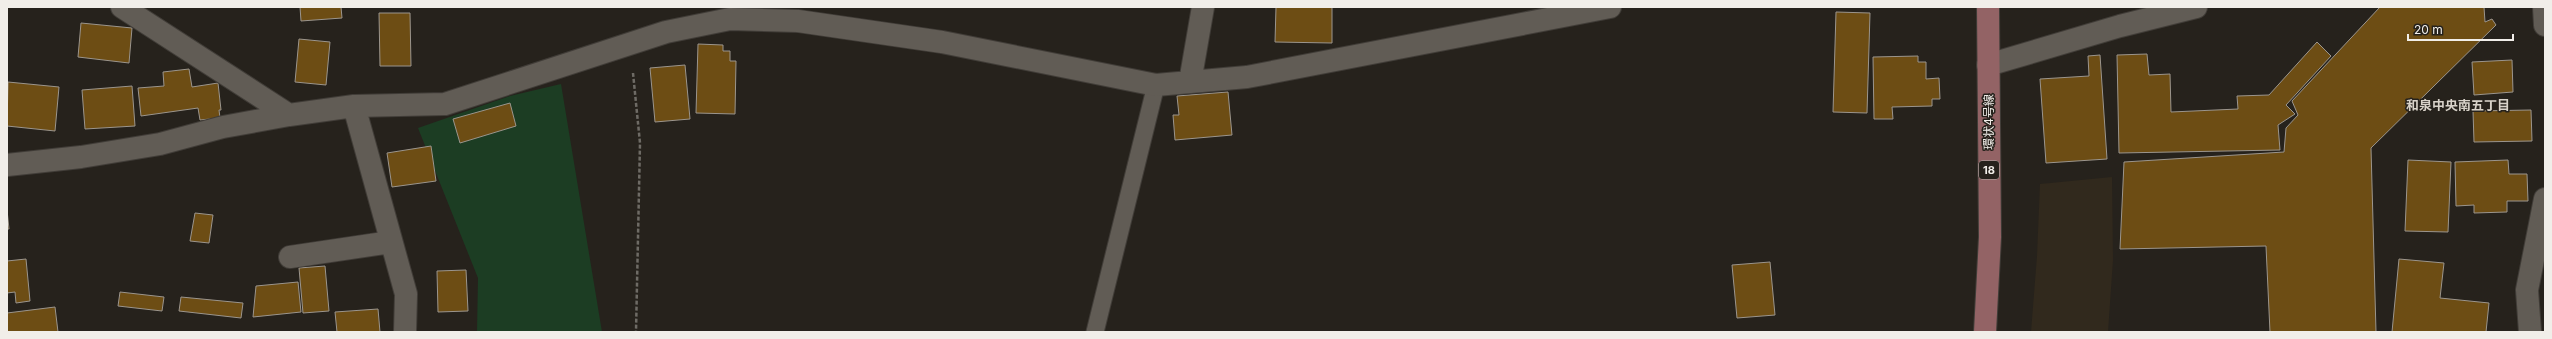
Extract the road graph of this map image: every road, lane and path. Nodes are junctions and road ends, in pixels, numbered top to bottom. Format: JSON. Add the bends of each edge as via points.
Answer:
{"nodes":[{"id":1,"x":122,"y":7,"type":"edge"},
{"id":2,"x":1203,"y":7,"type":"edge"},
{"id":3,"x":1610,"y":7,"type":"edge"},
{"id":4,"x":1988,"y":7,"type":"edge"},
{"id":5,"x":2196,"y":7,"type":"edge"},
{"id":6,"x":2544,"y":7,"type":"edge"},
{"id":7,"x":2166,"y":10,"type":"edge"},
{"id":8,"x":2545,"y":25,"type":"edge"},
{"id":9,"x":630,"y":44,"type":"junction"},
{"id":10,"x":1988,"y":65,"type":"junction"},
{"id":11,"x":1190,"y":82,"type":"junction"},
{"id":12,"x":1156,"y":85,"type":"junction"},
{"id":13,"x":354,"y":106,"type":"junction"},
{"id":14,"x":289,"y":115,"type":"junction"},
{"id":15,"x":7,"y":166,"type":"edge"},
{"id":16,"x":2545,"y":199,"type":"edge"},
{"id":17,"x":391,"y":242,"type":"junction"},
{"id":18,"x":290,"y":257,"type":"dead end"},
{"id":19,"x":405,"y":332,"type":"edge"},
{"id":20,"x":636,"y":332,"type":"edge"},
{"id":21,"x":1095,"y":332,"type":"edge"},
{"id":22,"x":1984,"y":332,"type":"edge"},
{"id":23,"x":2530,"y":332,"type":"edge"}],
"edges":[{"from":1,"to":14,"type":"street"},
{"from":2,"to":11,"type":"street"},
{"from":3,"to":11,"type":"street","via":[[1247,78]]},
{"from":4,"to":10,"type":"main road","name":"環状4号線","number":"18"},
{"from":5,"to":7,"type":"street"},
{"from":6,"to":8,"type":"street"},
{"from":7,"to":10,"type":"street"},
{"from":9,"to":12,"type":"street","via":[[666,32],[730,19],[798,21],[942,42]]},
{"from":9,"to":13,"type":"street","via":[[445,104]]},
{"from":9,"to":20,"type":"path","via":[[640,143]]},
{"from":10,"to":22,"type":"main road","name":"環状4号線","number":"18","via":[[1990,237]]},
{"from":11,"to":12,"type":"street"},
{"from":12,"to":21,"type":"lane"},
{"from":13,"to":14,"type":"street"},
{"from":13,"to":17,"type":"street"},
{"from":14,"to":15,"type":"street","via":[[223,127],[160,144]]},
{"from":16,"to":23,"type":"street","via":[[2527,290]]},
{"from":17,"to":18,"type":"street"},
{"from":17,"to":19,"type":"street","via":[[406,294]]}]}
